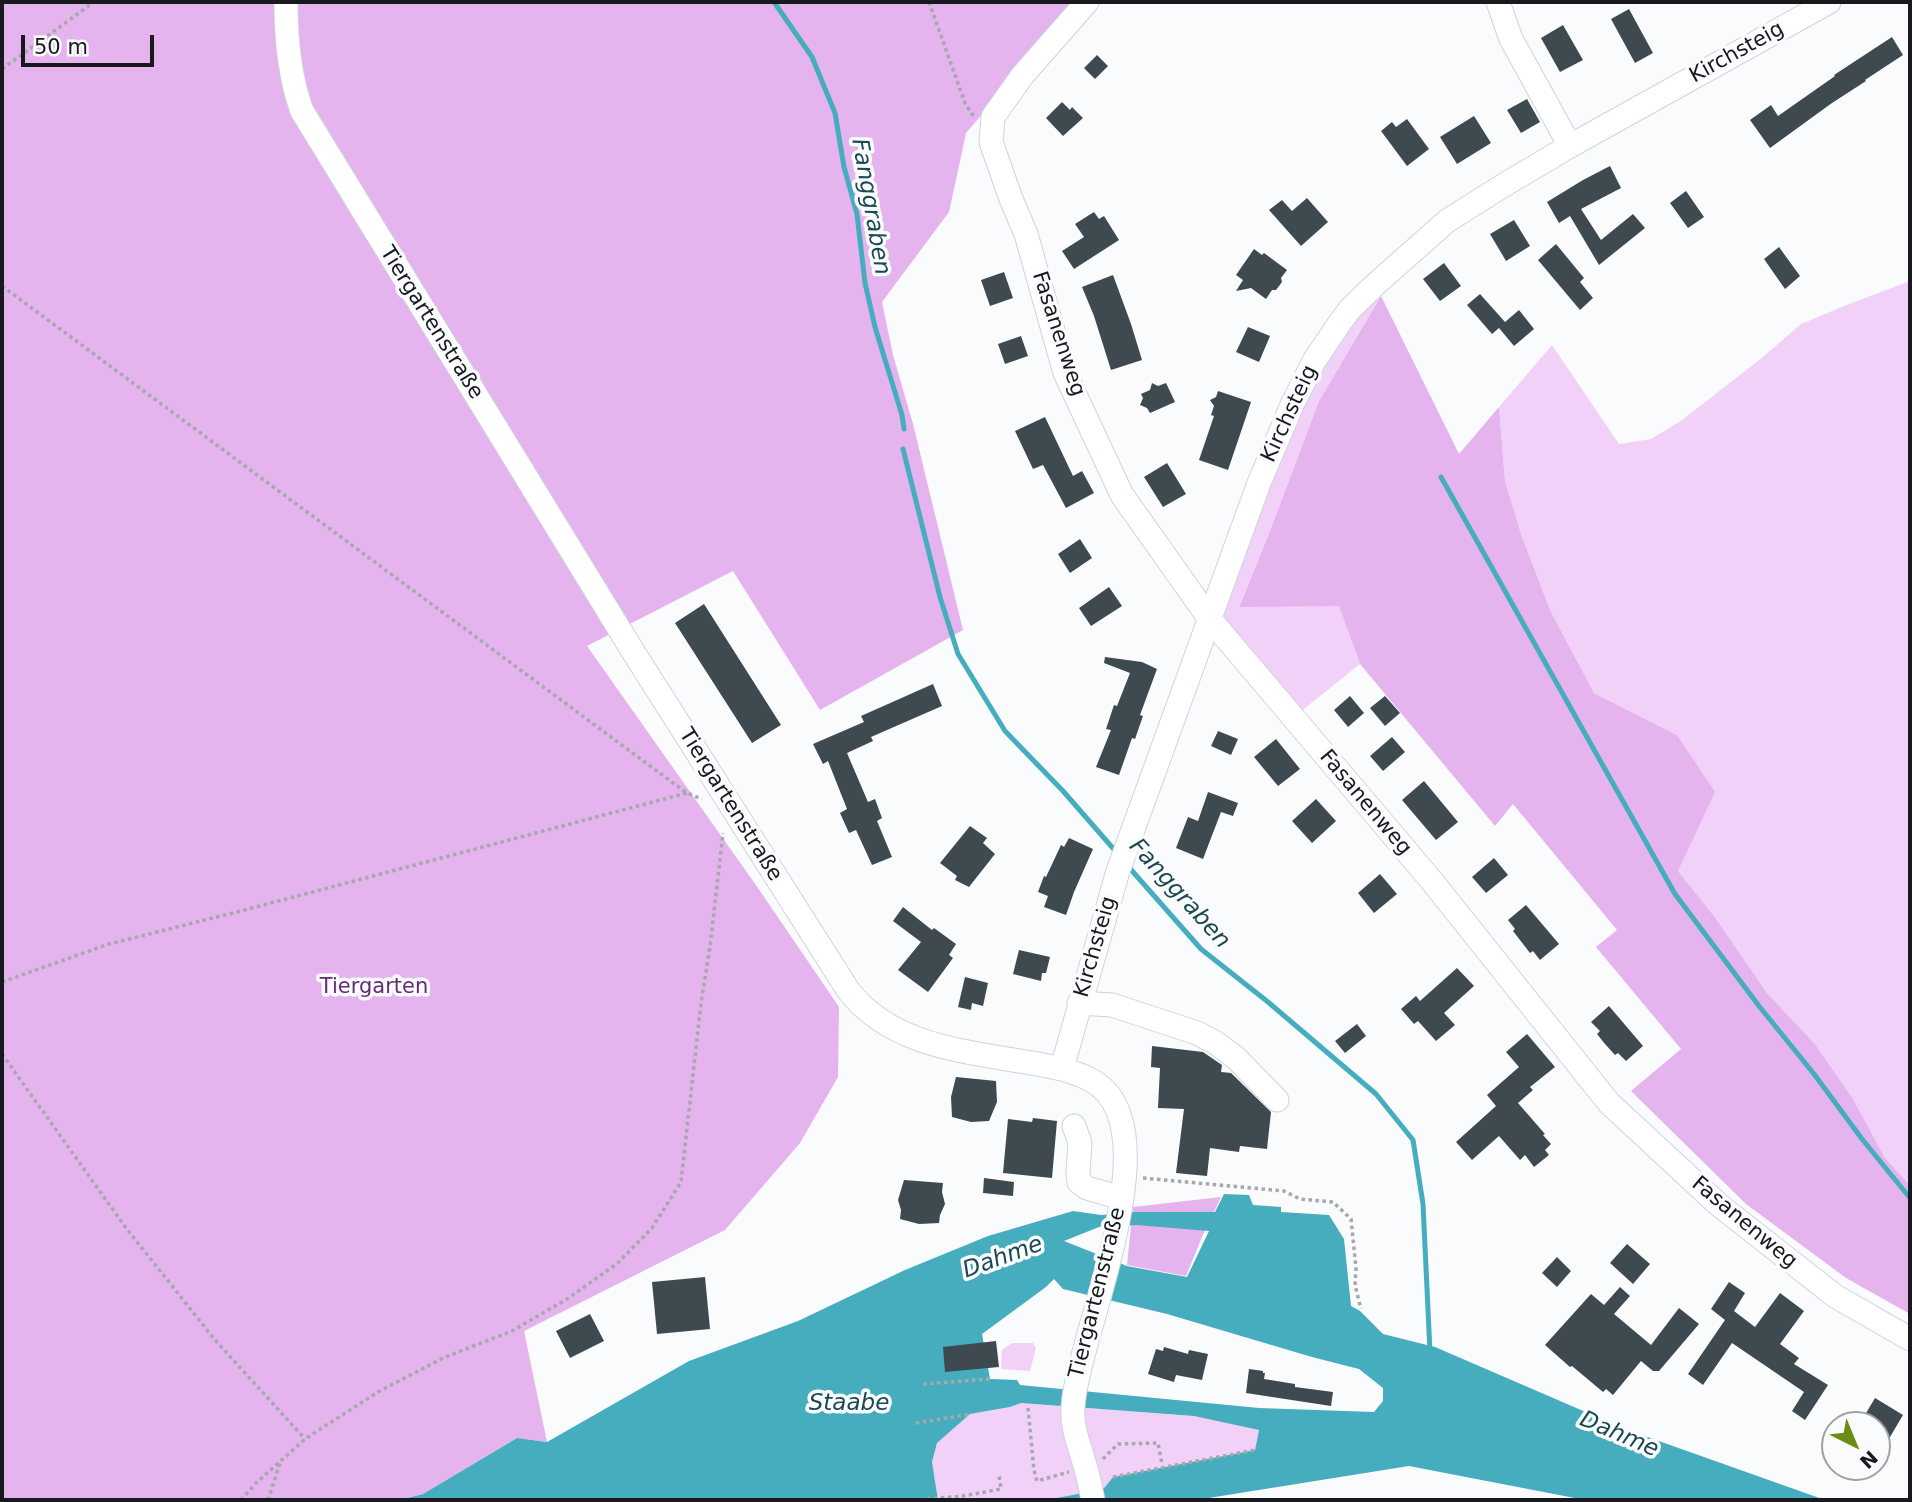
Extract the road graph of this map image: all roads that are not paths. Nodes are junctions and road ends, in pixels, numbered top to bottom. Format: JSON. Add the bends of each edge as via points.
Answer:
{"nodes":[{"id":1,"x":286,"y":2,"type":"edge"},
{"id":2,"x":1087,"y":2,"type":"edge"},
{"id":3,"x":1498,"y":2,"type":"edge"},
{"id":4,"x":1829,"y":2,"type":"edge"},
{"id":5,"x":1570,"y":146,"type":"junction"},
{"id":6,"x":1209,"y":618,"type":"junction"},
{"id":7,"x":1079,"y":1003,"type":"junction"},
{"id":8,"x":1062,"y":1068,"type":"junction"},
{"id":9,"x":1277,"y":1100,"type":"dead end"},
{"id":10,"x":1074,"y":1126,"type":"dead end"},
{"id":11,"x":1120,"y":1202,"type":"junction"},
{"id":12,"x":1910,"y":1339,"type":"edge"},
{"id":13,"x":1089,"y":1479,"type":"edge"}],
"edges":[{"from":1,"to":8,"type":"street","name":"Tiergartenstraße","via":[[292,74],[302,111],[634,653],[848,990],[871,1015],[916,1039]]},
{"from":2,"to":6,"type":"street","name":"Fasanenweg","via":[[993,117],[991,142],[1026,234],[1065,373],[1122,495]]},
{"from":3,"to":5,"type":"street","via":[[1511,39]]},
{"from":4,"to":5,"type":"street","name":"Kirchsteig"},
{"from":5,"to":6,"type":"street","name":"Kirchsteig","via":[[1447,221],[1341,321],[1292,405]]},
{"from":6,"to":7,"type":"street","name":"Kirchsteig","via":[[1122,861]]},
{"from":6,"to":12,"type":"street","name":"Fasanenweg","via":[[1431,880],[1609,1103],[1760,1238],[1835,1296]]},
{"from":7,"to":8,"type":"street","name":"Kirchsteig"},
{"from":7,"to":9,"type":"street","via":[[1112,1005],[1197,1033],[1236,1058]]},
{"from":8,"to":11,"type":"street","name":"Tiergartenstraße","via":[[1097,1083],[1111,1096],[1122,1117],[1126,1142]]},
{"from":10,"to":11,"type":"street","via":[[1080,1143],[1079,1182]]},
{"from":11,"to":13,"type":"street","name":"Tiergartenstraße","via":[[1073,1399],[1074,1424]]}]}
